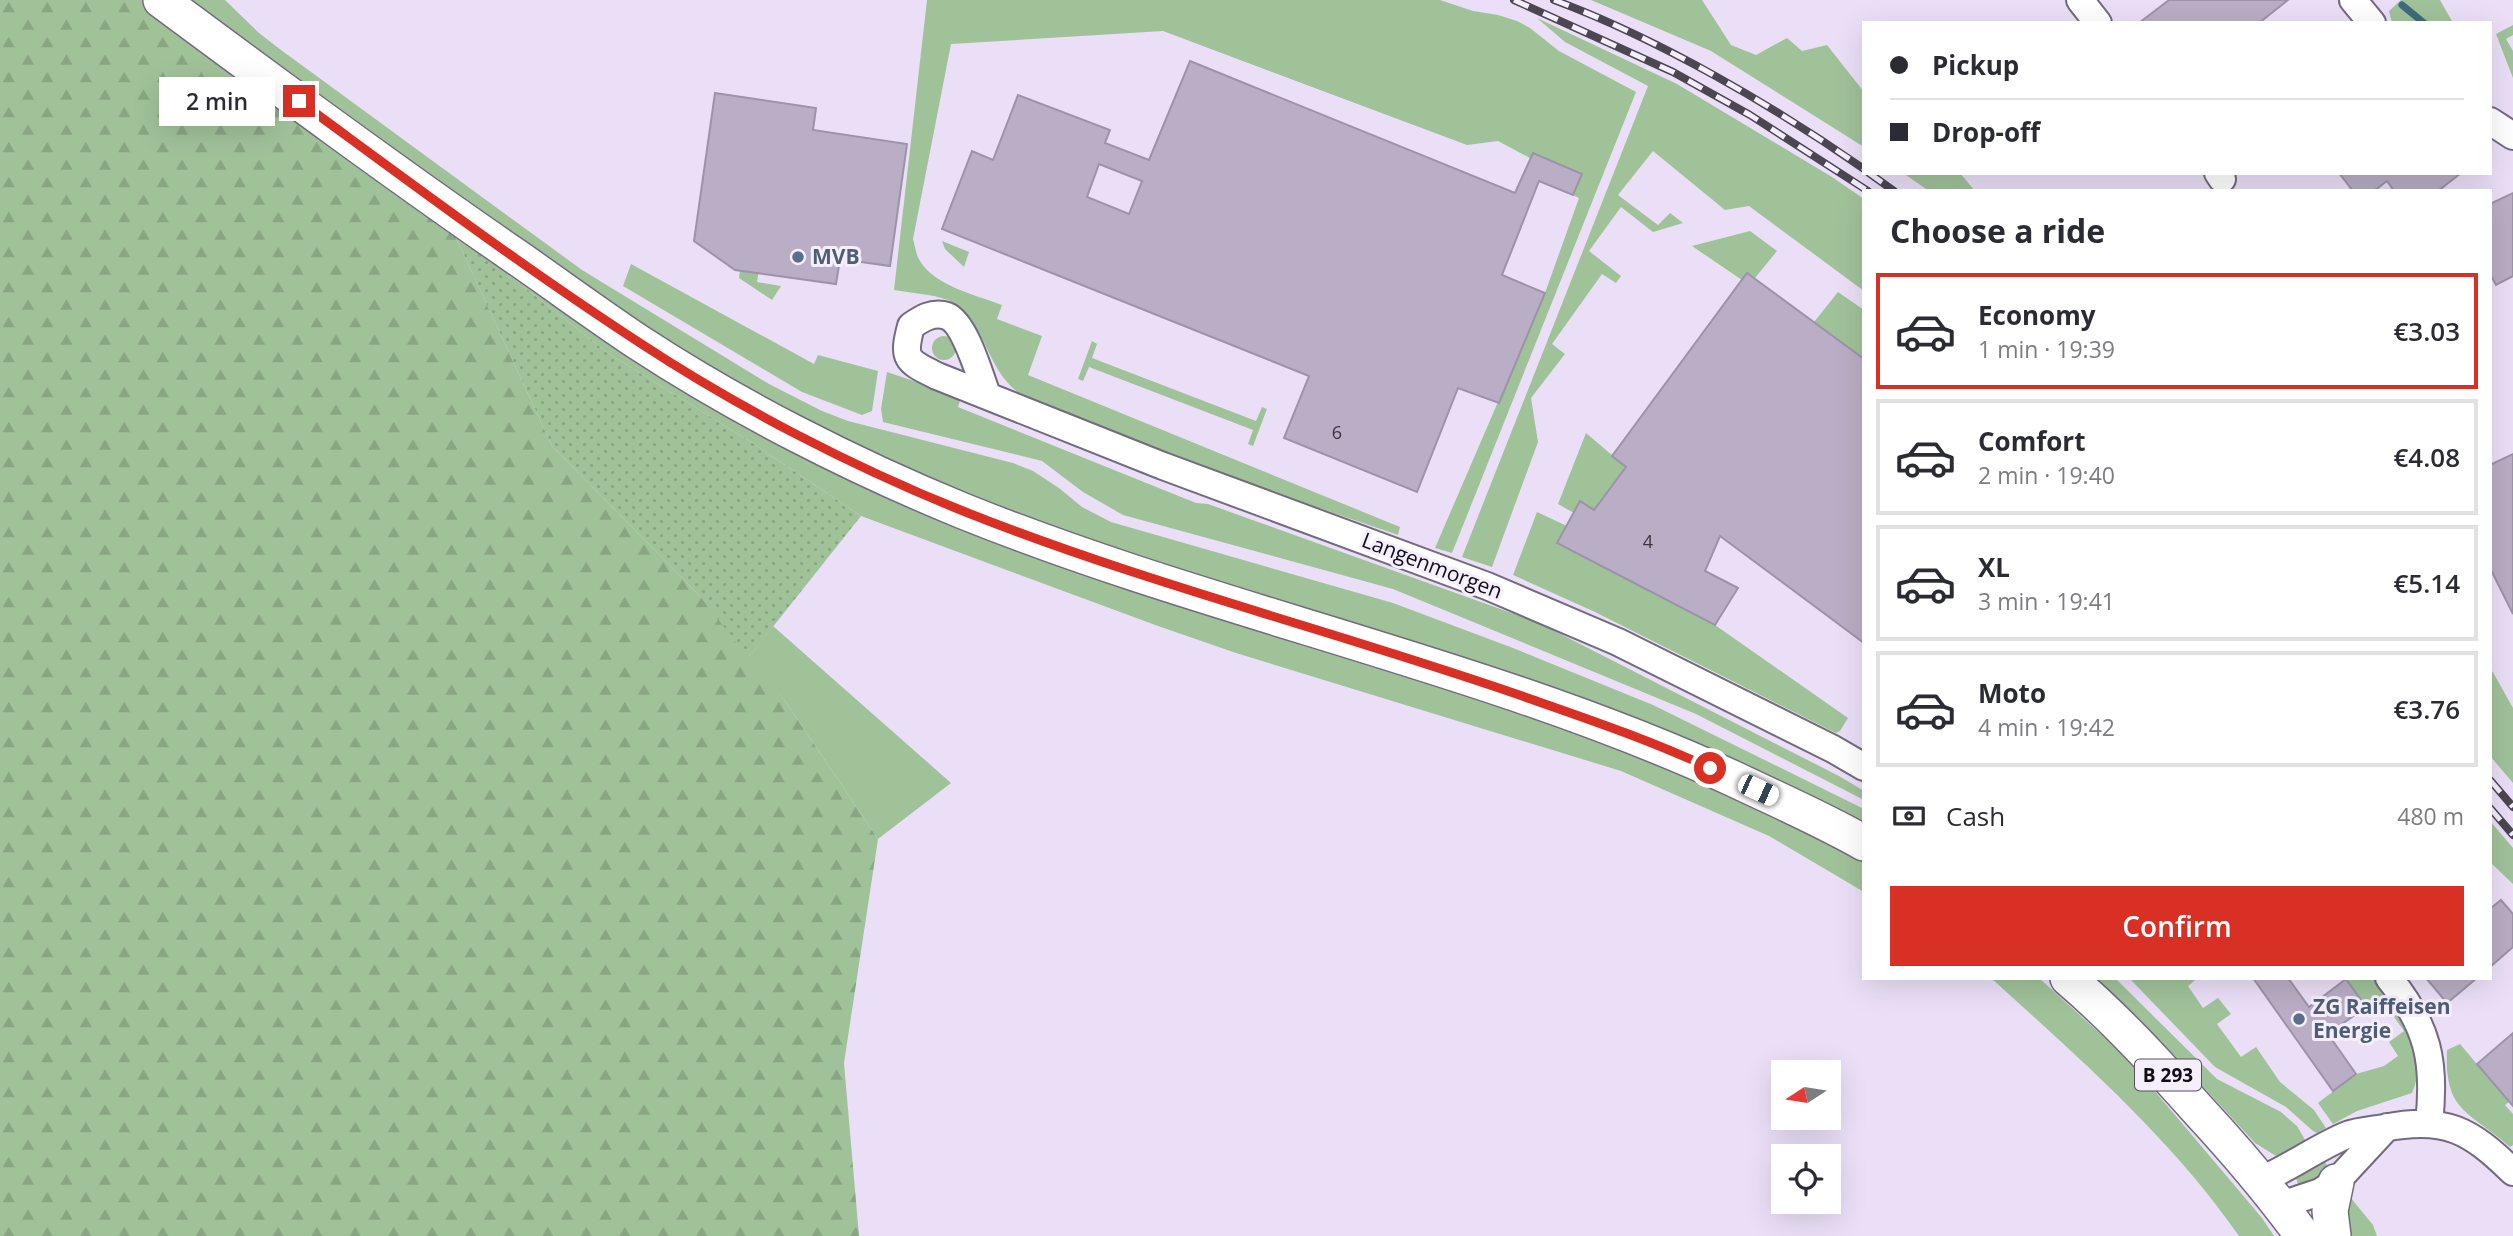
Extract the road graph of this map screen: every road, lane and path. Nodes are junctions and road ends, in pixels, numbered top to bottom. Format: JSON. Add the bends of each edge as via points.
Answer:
{"nodes":[{"id":1,"x":161,"y":0,"type":"edge"},
{"id":2,"x":2080,"y":0,"type":"edge"},
{"id":3,"x":2353,"y":0,"type":"edge"},
{"id":4,"x":2096,"y":21,"type":"edge"},
{"id":5,"x":2370,"y":21,"type":"edge"},
{"id":6,"x":2492,"y":122,"type":"edge"},
{"id":7,"x":2513,"y":136,"type":"edge"},
{"id":8,"x":987,"y":395,"type":"dead end"},
{"id":9,"x":1862,"y":767,"type":"edge"},
{"id":10,"x":1862,"y":843,"type":"edge"},
{"id":11,"x":2070,"y":980,"type":"edge"},
{"id":12,"x":2391,"y":980,"type":"edge"},
{"id":13,"x":2429,"y":1123,"type":"junction"},
{"id":14,"x":2387,"y":1127,"type":"junction"},
{"id":15,"x":2513,"y":1172,"type":"edge"},
{"id":16,"x":2336,"y":1182,"type":"junction"},
{"id":17,"x":2271,"y":1192,"type":"junction"},
{"id":18,"x":2303,"y":1236,"type":"edge"},
{"id":19,"x":2333,"y":1236,"type":"edge"}],
"edges":[{"from":1,"to":10,"type":"main road","via":[[642,344],[757,413],[876,473],[1117,568],[1437,666],[1649,741],[1830,823]]},
{"from":2,"to":4,"type":"street"},
{"from":3,"to":5,"type":"street"},
{"from":6,"to":7,"type":"street"},
{"from":8,"to":9,"type":"street","name":"Langenmorgen","via":[[1494,589],[1618,642]]},
{"from":11,"to":17,"type":"main road","number":"B 293","via":[[2149,1054]]},
{"from":12,"to":13,"type":"street","via":[[2419,1023],[2430,1054]]},
{"from":13,"to":14,"type":"street"},
{"from":13,"to":15,"type":"street","via":[[2456,1128],[2484,1144]]},
{"from":14,"to":16,"type":"street"},
{"from":14,"to":17,"type":"street","via":[[2348,1134]]},
{"from":16,"to":17,"type":"street","via":[[2301,1200]]},
{"from":16,"to":19,"type":"main road","via":[[2330,1211]]},
{"from":17,"to":18,"type":"main road","number":"B 293"}]}
